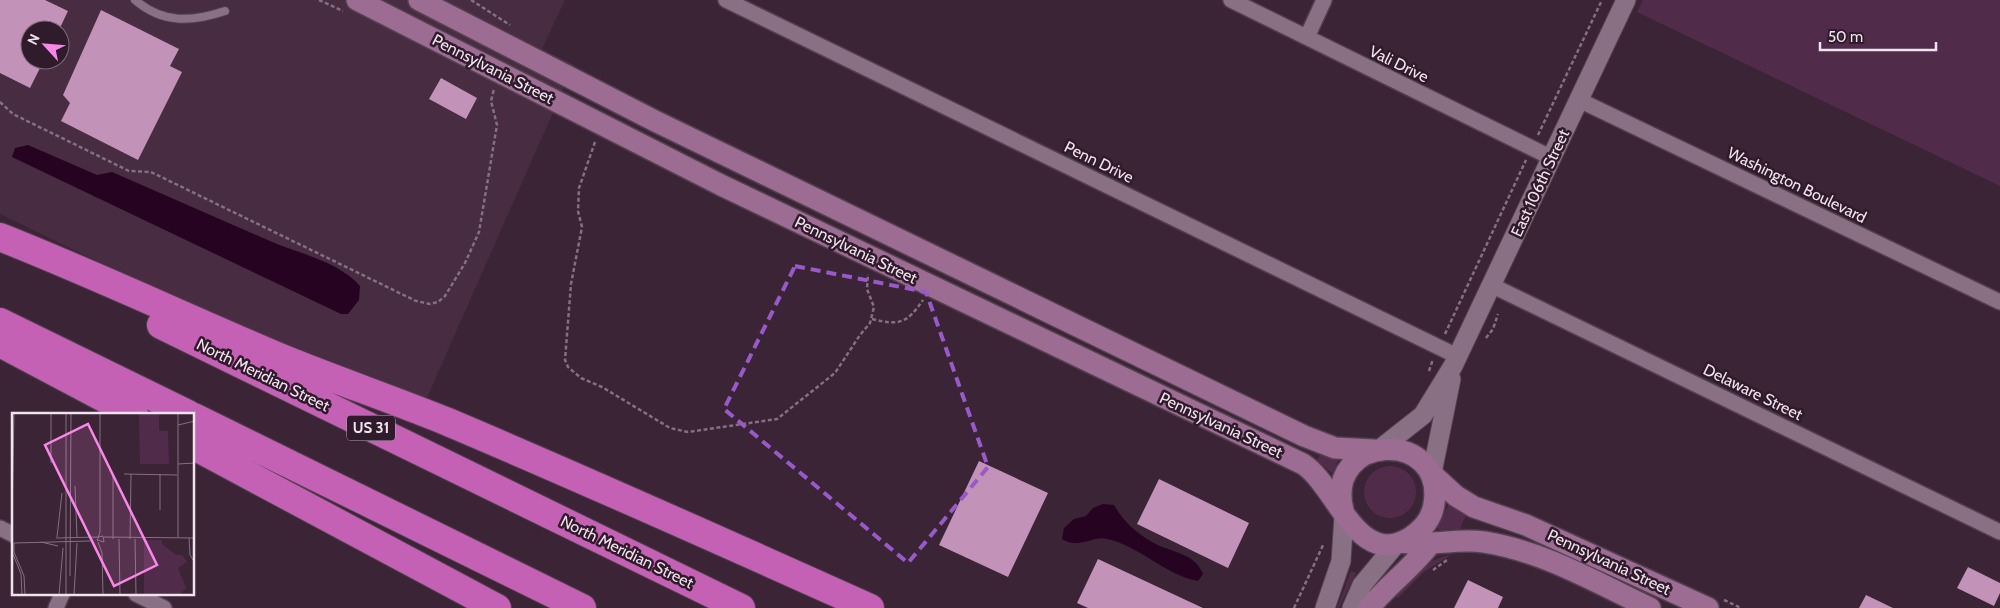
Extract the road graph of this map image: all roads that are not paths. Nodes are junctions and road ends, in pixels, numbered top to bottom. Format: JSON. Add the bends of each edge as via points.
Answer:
{"nodes":[{"id":1,"x":134,"y":0,"type":"edge"},
{"id":2,"x":419,"y":0,"type":"edge"},
{"id":3,"x":726,"y":0,"type":"edge"},
{"id":4,"x":1231,"y":0,"type":"edge"},
{"id":5,"x":1324,"y":0,"type":"edge"},
{"id":6,"x":1626,"y":0,"type":"edge"},
{"id":7,"x":367,"y":2,"type":"edge"},
{"id":8,"x":225,"y":11,"type":"dead end"},
{"id":9,"x":1307,"y":37,"type":"junction"},
{"id":10,"x":1579,"y":100,"type":"junction"},
{"id":11,"x":1552,"y":158,"type":"junction"},
{"id":12,"x":0,"y":236,"type":"edge"},
{"id":13,"x":0,"y":247,"type":"edge"},
{"id":14,"x":1491,"y":285,"type":"junction"},
{"id":15,"x":2000,"y":302,"type":"edge"},
{"id":16,"x":0,"y":322,"type":"edge"},
{"id":17,"x":0,"y":343,"type":"edge"},
{"id":18,"x":1455,"y":361,"type":"junction"},
{"id":19,"x":132,"y":413,"type":"edge"},
{"id":20,"x":186,"y":413,"type":"edge"},
{"id":21,"x":195,"y":417,"type":"edge"},
{"id":22,"x":195,"y":447,"type":"edge"},
{"id":23,"x":1377,"y":450,"type":"junction"},
{"id":24,"x":1432,"y":474,"type":"junction"},
{"id":25,"x":1344,"y":513,"type":"junction"},
{"id":26,"x":0,"y":528,"type":"edge"},
{"id":27,"x":2000,"y":532,"type":"edge"},
{"id":28,"x":12,"y":534,"type":"edge"},
{"id":29,"x":1399,"y":542,"type":"junction"},
{"id":30,"x":1431,"y":543,"type":"junction"},
{"id":31,"x":61,"y":596,"type":"edge"},
{"id":32,"x":140,"y":596,"type":"edge"},
{"id":33,"x":56,"y":608,"type":"edge"},
{"id":34,"x":164,"y":608,"type":"edge"},
{"id":35,"x":497,"y":608,"type":"edge"},
{"id":36,"x":582,"y":608,"type":"edge"},
{"id":37,"x":741,"y":608,"type":"edge"},
{"id":38,"x":870,"y":608,"type":"edge"},
{"id":39,"x":1325,"y":608,"type":"edge"},
{"id":40,"x":1352,"y":608,"type":"edge"},
{"id":41,"x":1369,"y":608,"type":"edge"},
{"id":42,"x":1650,"y":608,"type":"edge"},
{"id":43,"x":1708,"y":608,"type":"edge"}],
"edges":[{"from":1,"to":8,"type":"lane","via":[[158,14],[180,19],[201,19]]},
{"from":2,"to":23,"type":"main road","name":"Pennsylvania Street","via":[[671,129],[1304,436],[1335,448]]},
{"from":3,"to":18,"type":"street","name":"Penn Drive"},
{"from":4,"to":9,"type":"street","name":"Vali Drive"},
{"from":5,"to":9,"type":"street"},
{"from":6,"to":10,"type":"street","name":"East 106th Street"},
{"from":7,"to":25,"type":"main road","name":"Pennsylvania Street","via":[[721,185],[1303,464],[1318,476]]},
{"from":9,"to":11,"type":"street","name":"Vali Drive"},
{"from":10,"to":11,"type":"street","name":"East 106th Street"},
{"from":10,"to":15,"type":"street","name":"Washington Boulevard"},
{"from":11,"to":14,"type":"street","name":"East 106th Street"},
{"from":12,"to":38,"type":"highway","via":[[108,280],[286,360],[561,470]]},
{"from":13,"to":37,"type":"highway","name":"North Meridian Street","number":"US 31"},
{"from":14,"to":18,"type":"street","name":"East 106th Street"},
{"from":14,"to":27,"type":"street","name":"Delaware Street"},
{"from":16,"to":20,"type":"highway"},
{"from":17,"to":19,"type":"highway"},
{"from":18,"to":23,"type":"street","name":"East 106th Street","via":[[1423,415]]},
{"from":18,"to":24,"type":"street","name":"East 106th Street"},
{"from":21,"to":36,"type":"highway"},
{"from":22,"to":35,"type":"highway"},
{"from":23,"to":24,"type":"main road","via":[[1407,452]]},
{"from":23,"to":25,"type":"main road","via":[[1355,462],[1345,477],[1340,494]]},
{"from":24,"to":29,"type":"main road","via":[[1435,496],[1431,516],[1417,533]]},
{"from":24,"to":43,"type":"main road","name":"Pennsylvania Street","via":[[1474,507],[1526,524]]},
{"from":25,"to":29,"type":"main road","via":[[1351,526],[1364,537],[1378,542]]},
{"from":25,"to":39,"type":"street","via":[[1341,561]]},
{"from":26,"to":28,"type":"street"},
{"from":29,"to":30,"type":"main road","name":"Pennsylvania Street"},
{"from":29,"to":40,"type":"street","via":[[1362,585]]},
{"from":30,"to":41,"type":"main road"},
{"from":30,"to":42,"type":"main road","name":"Pennsylvania Street","via":[[1464,540],[1525,552]]},
{"from":31,"to":33,"type":"street"},
{"from":32,"to":34,"type":"street"}]}
